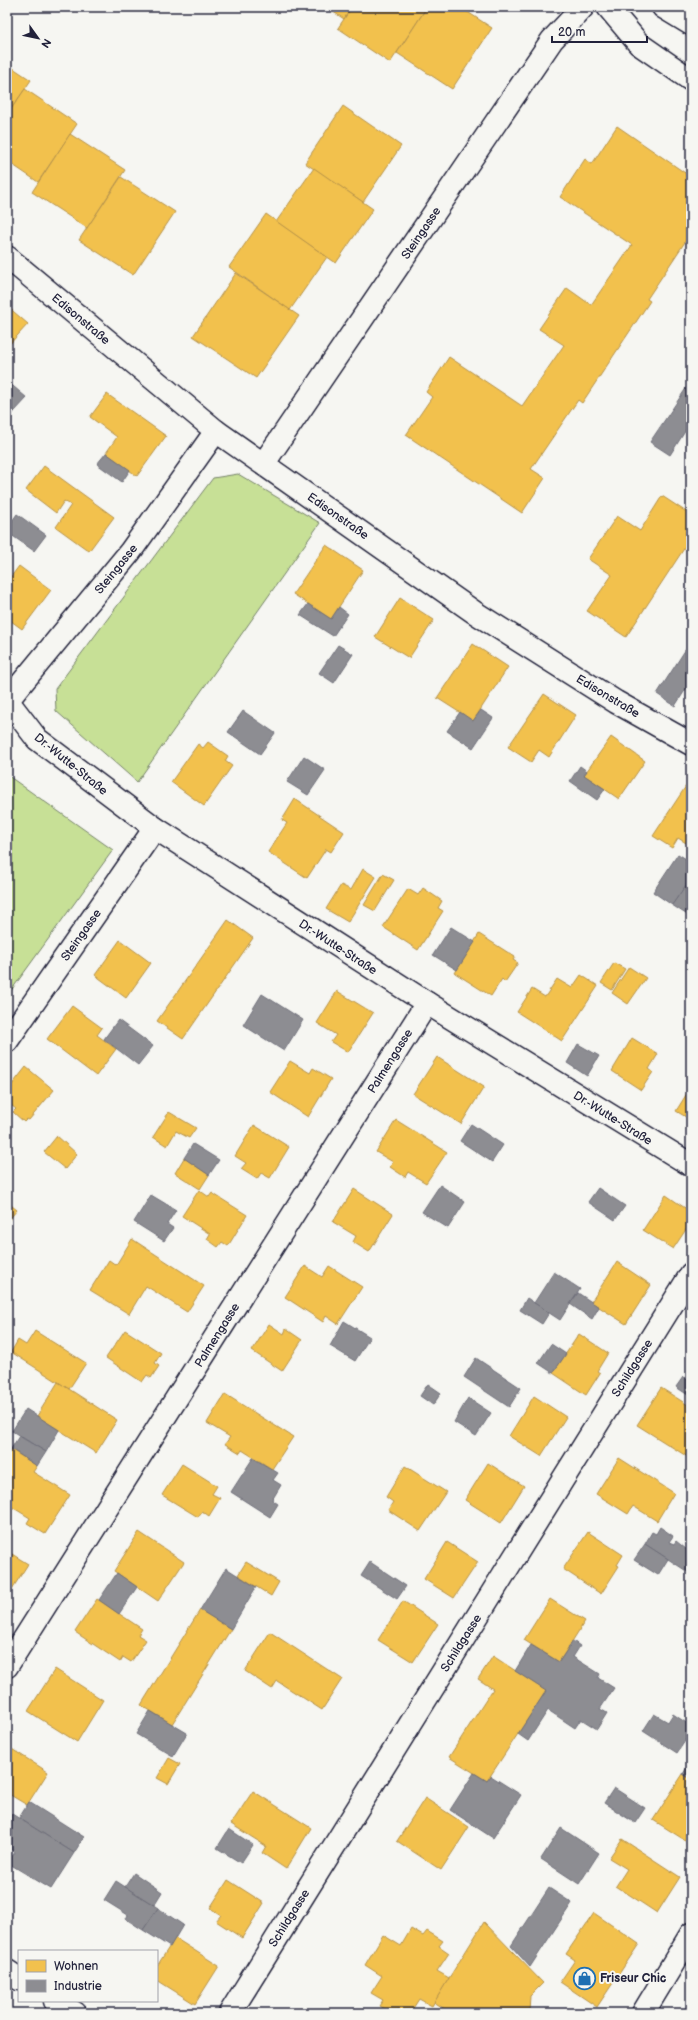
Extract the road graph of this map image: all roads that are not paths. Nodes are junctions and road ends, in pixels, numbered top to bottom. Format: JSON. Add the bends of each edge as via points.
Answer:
{"nodes":[{"id":1,"x":582,"y":7,"type":"edge"},
{"id":2,"x":608,"y":7,"type":"edge"},
{"id":3,"x":663,"y":7,"type":"edge"},
{"id":4,"x":691,"y":24,"type":"edge"},
{"id":5,"x":691,"y":80,"type":"edge"},
{"id":6,"x":7,"y":257,"type":"edge"},
{"id":7,"x":216,"y":431,"type":"junction"},
{"id":8,"x":264,"y":463,"type":"junction"},
{"id":9,"x":7,"y":701,"type":"edge"},
{"id":10,"x":691,"y":744,"type":"edge"},
{"id":11,"x":155,"y":828,"type":"junction"},
{"id":12,"x":427,"y":1003,"type":"junction"},
{"id":13,"x":7,"y":1041,"type":"edge"},
{"id":14,"x":691,"y":1165,"type":"edge"},
{"id":15,"x":691,"y":1274,"type":"edge"},
{"id":16,"x":7,"y":1666,"type":"edge"},
{"id":17,"x":691,"y":1934,"type":"edge"},
{"id":18,"x":7,"y":1971,"type":"edge"},
{"id":19,"x":18,"y":1978,"type":"edge"},
{"id":20,"x":58,"y":2002,"type":"edge"},
{"id":21,"x":75,"y":2013,"type":"edge"},
{"id":22,"x":230,"y":2013,"type":"edge"},
{"id":23,"x":643,"y":2013,"type":"edge"}],
"edges":[{"from":1,"to":8,"type":"street","name":"Steingasse","via":[[552,40]]},
{"from":2,"to":5,"type":"street","via":[[639,44]]},
{"from":3,"to":4,"type":"street"},
{"from":6,"to":7,"type":"street","name":"Edisonstraße"},
{"from":7,"to":8,"type":"street","name":"Edisonstraße"},
{"from":7,"to":9,"type":"street","name":"Steingasse","via":[[130,552]]},
{"from":8,"to":10,"type":"street","name":"Edisonstraße","via":[[474,612],[616,702]]},
{"from":9,"to":11,"type":"street","name":"Dr.-Wutte-Straße","via":[[37,739]]},
{"from":11,"to":12,"type":"street","name":"Dr.-Wutte-Straße"},
{"from":11,"to":13,"type":"street","name":"Steingasse"},
{"from":12,"to":14,"type":"street","name":"Dr.-Wutte-Straße"},
{"from":12,"to":16,"type":"street","name":"Palmengasse"},
{"from":15,"to":22,"type":"street","name":"Schildgasse"},
{"from":17,"to":23,"type":"street"},
{"from":18,"to":19,"type":"street"},
{"from":20,"to":21,"type":"street"}]}
